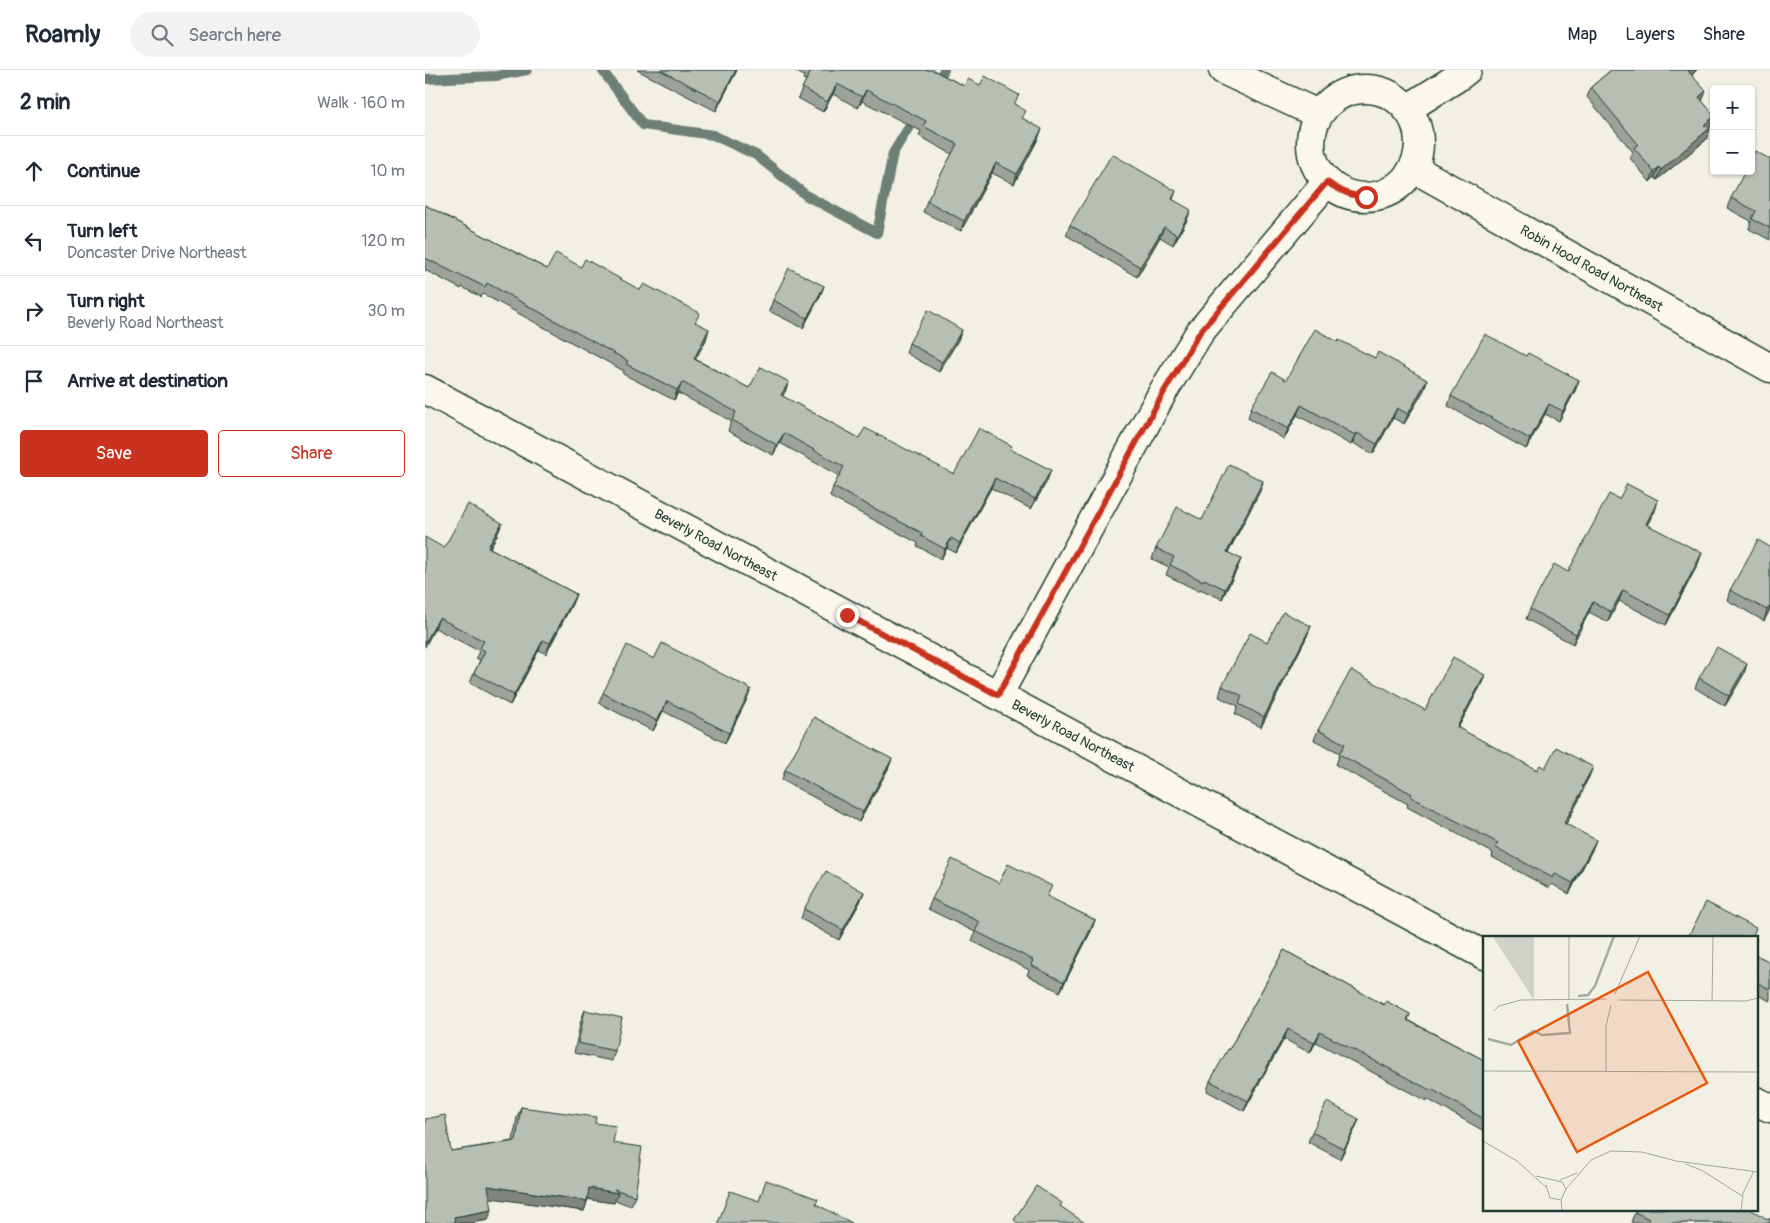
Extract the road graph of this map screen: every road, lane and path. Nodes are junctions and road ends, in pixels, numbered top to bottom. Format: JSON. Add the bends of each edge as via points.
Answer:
{"nodes":[{"id":1,"x":1223,"y":70,"type":"edge"},
{"id":2,"x":1467,"y":70,"type":"edge"},
{"id":3,"x":1407,"y":109,"type":"junction"},
{"id":4,"x":1318,"y":114,"type":"junction"},
{"id":5,"x":1413,"y":168,"type":"junction"},
{"id":6,"x":1327,"y":182,"type":"junction"},
{"id":7,"x":1770,"y":368,"type":"edge"},
{"id":8,"x":425,"y":390,"type":"edge"},
{"id":9,"x":998,"y":695,"type":"junction"},
{"id":10,"x":1483,"y":954,"type":"edge"},
{"id":11,"x":1757,"y":1102,"type":"edge"},
{"id":12,"x":1770,"y":1108,"type":"edge"}],
"edges":[{"from":1,"to":4,"type":"street"},
{"from":2,"to":3,"type":"street"},
{"from":3,"to":4,"type":"street","via":[[1383,91],[1369,89],[1340,94]]},
{"from":3,"to":5,"type":"street","via":[[1419,138]]},
{"from":4,"to":6,"type":"street","via":[[1310,138],[1311,150],[1313,161]]},
{"from":5,"to":6,"type":"street","via":[[1394,190],[1381,195],[1352,196]]},
{"from":5,"to":7,"type":"street","name":"Robin Hood Road Northeast"},
{"from":6,"to":9,"type":"street","via":[[1200,332]]},
{"from":8,"to":9,"type":"street","name":"Beverly Road Northeast"},
{"from":9,"to":10,"type":"street","name":"Beverly Road Northeast"},
{"from":11,"to":12,"type":"street"}]}
